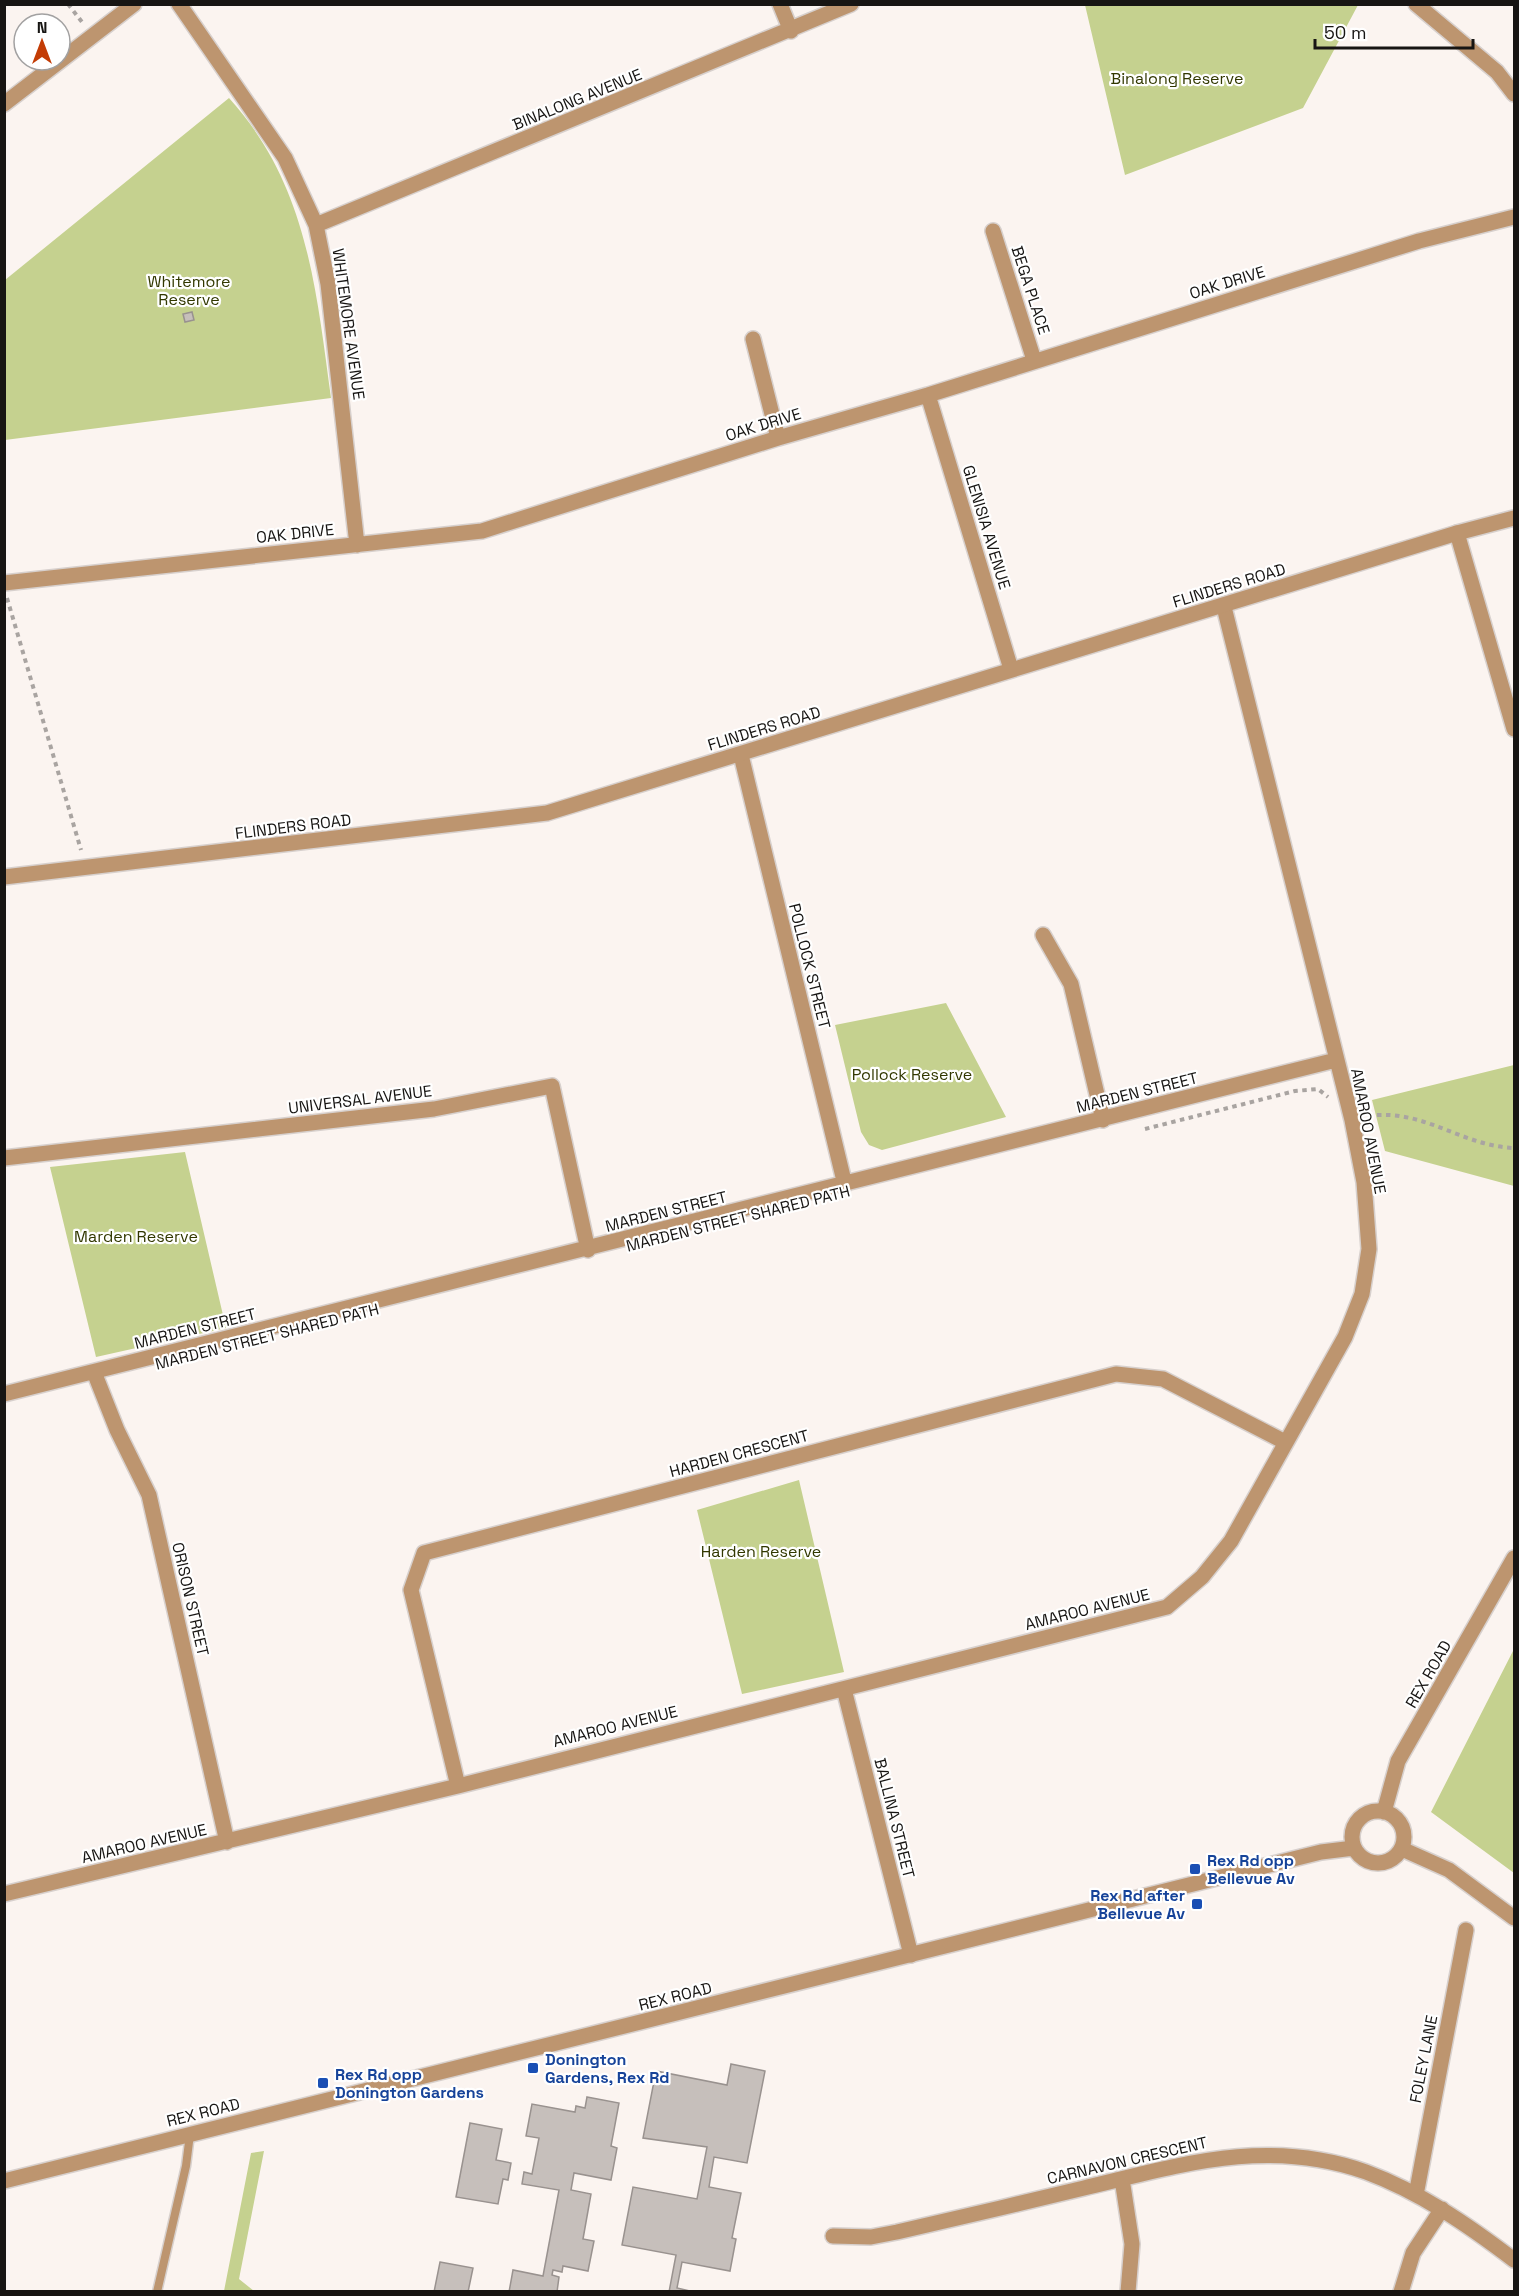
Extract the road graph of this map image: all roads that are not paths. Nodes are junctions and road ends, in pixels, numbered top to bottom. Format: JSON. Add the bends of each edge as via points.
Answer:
{"nodes":[{"id":1,"x":134,"y":4,"type":"edge"},
{"id":2,"x":179,"y":4,"type":"edge"},
{"id":3,"x":780,"y":4,"type":"edge"},
{"id":4,"x":851,"y":4,"type":"edge"},
{"id":5,"x":1416,"y":4,"type":"edge"},
{"id":6,"x":790,"y":31,"type":"junction"},
{"id":7,"x":1515,"y":94,"type":"edge"},
{"id":8,"x":4,"y":104,"type":"edge"},
{"id":9,"x":1515,"y":217,"type":"edge"},
{"id":10,"x":316,"y":225,"type":"junction"},
{"id":11,"x":993,"y":231,"type":"dead end"},
{"id":12,"x":753,"y":339,"type":"dead end"},
{"id":13,"x":1034,"y":360,"type":"junction"},
{"id":14,"x":928,"y":395,"type":"junction"},
{"id":15,"x":778,"y":438,"type":"junction"},
{"id":16,"x":1515,"y":518,"type":"edge"},
{"id":17,"x":1456,"y":533,"type":"junction"},
{"id":18,"x":357,"y":545,"type":"junction"},
{"id":19,"x":6,"y":590,"type":"edge"},
{"id":20,"x":1224,"y":606,"type":"junction"},
{"id":21,"x":1011,"y":669,"type":"junction"},
{"id":22,"x":1515,"y":729,"type":"edge"},
{"id":23,"x":741,"y":755,"type":"junction"},
{"id":24,"x":4,"y":877,"type":"edge"},
{"id":25,"x":1042,"y":935,"type":"dead end"},
{"id":26,"x":1336,"y":1060,"type":"junction"},
{"id":27,"x":1103,"y":1120,"type":"junction"},
{"id":28,"x":4,"y":1158,"type":"edge"},
{"id":29,"x":845,"y":1185,"type":"junction"},
{"id":30,"x":588,"y":1250,"type":"junction"},
{"id":31,"x":94,"y":1372,"type":"junction"},
{"id":32,"x":4,"y":1394,"type":"edge"},
{"id":33,"x":1285,"y":1442,"type":"junction"},
{"id":34,"x":1515,"y":1558,"type":"edge"},
{"id":35,"x":844,"y":1689,"type":"junction"},
{"id":36,"x":458,"y":1786,"type":"junction"},
{"id":37,"x":1384,"y":1812,"type":"junction"},
{"id":38,"x":227,"y":1842,"type":"junction"},
{"id":39,"x":1354,"y":1848,"type":"junction"},
{"id":40,"x":1402,"y":1849,"type":"junction"},
{"id":41,"x":4,"y":1894,"type":"edge"},
{"id":42,"x":1515,"y":1918,"type":"edge"},
{"id":43,"x":1466,"y":1930,"type":"dead end"},
{"id":44,"x":911,"y":1955,"type":"junction"},
{"id":45,"x":190,"y":2134,"type":"junction"},
{"id":46,"x":1122,"y":2179,"type":"junction"},
{"id":47,"x":4,"y":2181,"type":"edge"},
{"id":48,"x":1416,"y":2195,"type":"junction"},
{"id":49,"x":1442,"y":2209,"type":"junction"},
{"id":50,"x":833,"y":2236,"type":"dead end"},
{"id":51,"x":1515,"y":2260,"type":"edge"},
{"id":52,"x":157,"y":2292,"type":"edge"},
{"id":53,"x":1128,"y":2292,"type":"edge"},
{"id":54,"x":1401,"y":2292,"type":"edge"}],
"edges":[{"from":1,"to":8,"type":"street"},
{"from":2,"to":10,"type":"street","name":"WHITEMORE AVENUE","via":[[285,158]]},
{"from":3,"to":6,"type":"street"},
{"from":4,"to":6,"type":"street","name":"BINALONG AVENUE"},
{"from":5,"to":7,"type":"street","via":[[1497,72]]},
{"from":6,"to":10,"type":"street","name":"BINALONG AVENUE"},
{"from":9,"to":13,"type":"street","name":"OAK DRIVE","via":[[1419,241]]},
{"from":10,"to":18,"type":"street","name":"WHITEMORE AVENUE","via":[[333,316]]},
{"from":11,"to":13,"type":"street","name":"BEGA PLACE"},
{"from":12,"to":15,"type":"street"},
{"from":13,"to":14,"type":"street","name":"OAK DRIVE"},
{"from":14,"to":15,"type":"street","name":"OAK DRIVE"},
{"from":14,"to":21,"type":"street","name":"GLENISIA AVENUE"},
{"from":15,"to":18,"type":"street","name":"OAK DRIVE","via":[[482,531]]},
{"from":16,"to":17,"type":"street","name":"FLINDERS ROAD"},
{"from":17,"to":20,"type":"street","name":"FLINDERS ROAD"},
{"from":17,"to":22,"type":"street"},
{"from":18,"to":19,"type":"street","name":"OAK DRIVE"},
{"from":20,"to":21,"type":"street","name":"FLINDERS ROAD"},
{"from":20,"to":26,"type":"street","name":"AMAROO AVENUE"},
{"from":21,"to":23,"type":"street","name":"FLINDERS ROAD"},
{"from":23,"to":24,"type":"street","name":"FLINDERS ROAD","via":[[547,813]]},
{"from":23,"to":29,"type":"street","name":"POLLOCK STREET"},
{"from":25,"to":27,"type":"street","via":[[1071,984]]},
{"from":26,"to":27,"type":"street","name":"MARDEN STREET"},
{"from":26,"to":33,"type":"street","name":"AMAROO AVENUE","via":[[1364,1182],[1369,1249],[1362,1294],[1345,1337]]},
{"from":27,"to":29,"type":"street","name":"MARDEN STREET"},
{"from":28,"to":30,"type":"street","name":"UNIVERSAL AVENUE","via":[[434,1109],[552,1086]]},
{"from":29,"to":30,"type":"street","name":"MARDEN STREET"},
{"from":30,"to":31,"type":"street","name":"MARDEN STREET"},
{"from":31,"to":32,"type":"street","name":"MARDEN STREET"},
{"from":31,"to":38,"type":"street","name":"ORISON STREET","via":[[149,1495]]},
{"from":33,"to":35,"type":"street","name":"AMAROO AVENUE","via":[[1231,1541],[1202,1577],[1167,1607]]},
{"from":33,"to":36,"type":"street","name":"HARDEN CRESCENT","via":[[1163,1379],[1116,1374],[424,1553],[411,1590]]},
{"from":34,"to":37,"type":"street","name":"REX ROAD","via":[[1398,1761]]},
{"from":35,"to":36,"type":"street","name":"AMAROO AVENUE"},
{"from":35,"to":44,"type":"street","name":"BALLINA STREET"},
{"from":36,"to":38,"type":"street","name":"AMAROO AVENUE"},
{"from":37,"to":39,"type":"street","via":[[1368,1814],[1355,1824]]},
{"from":37,"to":40,"type":"street","via":[[1402,1826]]},
{"from":38,"to":41,"type":"street","name":"AMAROO AVENUE"},
{"from":39,"to":40,"type":"street","via":[[1374,1863],[1390,1860]]},
{"from":39,"to":44,"type":"street","name":"REX ROAD","via":[[1322,1852]]},
{"from":40,"to":42,"type":"street","via":[[1449,1870]]},
{"from":43,"to":48,"type":"street","name":"FOLEY LANE"},
{"from":44,"to":45,"type":"street","name":"REX ROAD"},
{"from":45,"to":47,"type":"street","name":"REX ROAD"},
{"from":45,"to":52,"type":"lane"},
{"from":46,"to":48,"type":"street","name":"CARNAVON CRESCENT","via":[[1191,2161],[1281,2156],[1365,2172]]},
{"from":46,"to":50,"type":"street","name":"CARNAVON CRESCENT","via":[[897,2232],[871,2237]]},
{"from":46,"to":53,"type":"street","via":[[1132,2244]]},
{"from":48,"to":49,"type":"street","name":"CARNAVON CRESCENT"},
{"from":49,"to":51,"type":"street","name":"CARNAVON CRESCENT"},
{"from":49,"to":54,"type":"street","via":[[1413,2253]]}]}
